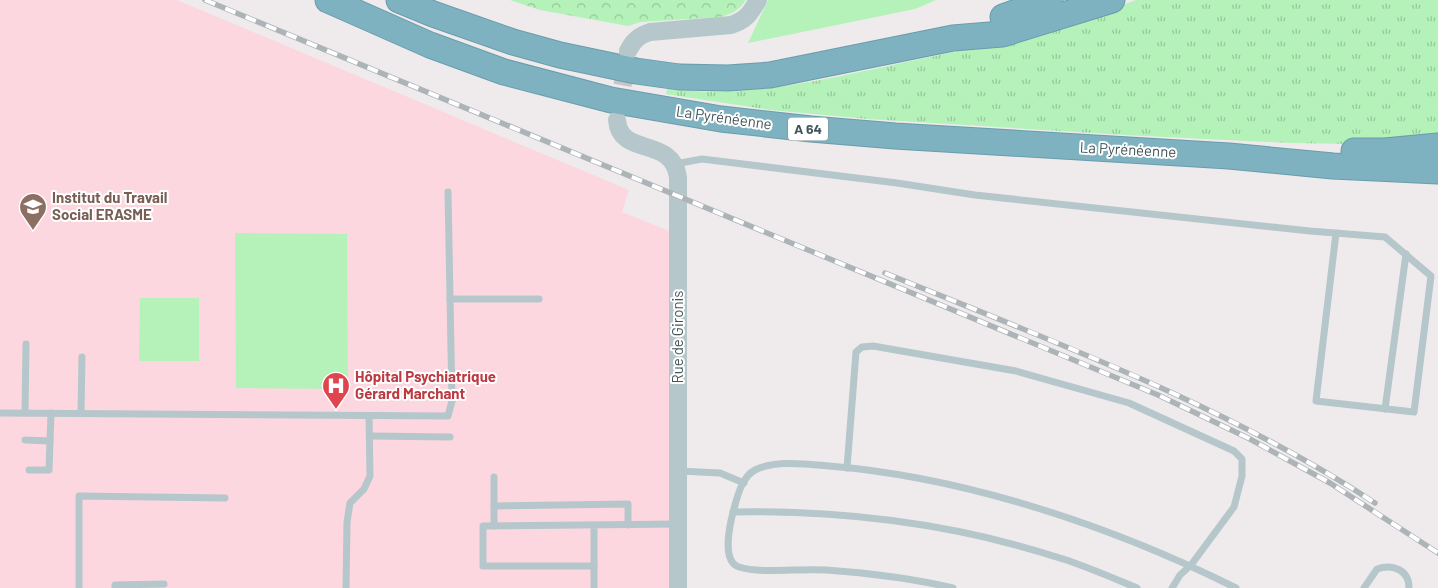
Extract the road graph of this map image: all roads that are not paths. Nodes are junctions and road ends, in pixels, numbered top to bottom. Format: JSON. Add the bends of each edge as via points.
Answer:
{"nodes":[{"id":1,"x":328,"y":0,"type":"edge"},
{"id":2,"x":399,"y":0,"type":"edge"},
{"id":3,"x":758,"y":0,"type":"edge"},
{"id":4,"x":1050,"y":0,"type":"edge"},
{"id":5,"x":1112,"y":0,"type":"edge"},
{"id":6,"x":953,"y":38,"type":"junction"},
{"id":7,"x":628,"y":51,"type":"tunnel mouth"},
{"id":8,"x":617,"y":120,"type":"tunnel mouth"},
{"id":9,"x":1438,"y":146,"type":"edge"},
{"id":10,"x":1229,"y":156,"type":"junction"},
{"id":11,"x":675,"y":164,"type":"junction"},
{"id":12,"x":1438,"y":171,"type":"edge"},
{"id":13,"x":448,"y":192,"type":"dead end"},
{"id":14,"x":1336,"y":233,"type":"junction"},
{"id":15,"x":1406,"y":254,"type":"junction"},
{"id":16,"x":450,"y":299,"type":"junction"},
{"id":17,"x":538,"y":299,"type":"dead end"},
{"id":18,"x":26,"y":344,"type":"dead end"},
{"id":19,"x":82,"y":357,"type":"dead end"},
{"id":20,"x":1385,"y":409,"type":"junction"},
{"id":21,"x":0,"y":413,"type":"edge"},
{"id":22,"x":25,"y":413,"type":"junction"},
{"id":23,"x":50,"y":413,"type":"junction"},
{"id":24,"x":81,"y":413,"type":"junction"},
{"id":25,"x":370,"y":416,"type":"junction"},
{"id":26,"x":370,"y":436,"type":"junction"},
{"id":27,"x":450,"y":437,"type":"dead end"},
{"id":28,"x":25,"y":440,"type":"dead end"},
{"id":29,"x":50,"y":441,"type":"junction"},
{"id":30,"x":847,"y":468,"type":"junction"},
{"id":31,"x":29,"y":470,"type":"dead end"},
{"id":32,"x":679,"y":471,"type":"junction"},
{"id":33,"x":494,"y":477,"type":"dead end"},
{"id":34,"x":744,"y":483,"type":"junction"},
{"id":35,"x":226,"y":498,"type":"dead end"},
{"id":36,"x":494,"y":506,"type":"junction"},
{"id":37,"x":733,"y":512,"type":"junction"},
{"id":38,"x":628,"y":524,"type":"junction"},
{"id":39,"x":679,"y":524,"type":"junction"},
{"id":40,"x":494,"y":526,"type":"junction"},
{"id":41,"x":594,"y":526,"type":"junction"},
{"id":42,"x":1191,"y":565,"type":"junction"},
{"id":43,"x":594,"y":566,"type":"junction"},
{"id":44,"x":164,"y":584,"type":"dead end"},
{"id":45,"x":79,"y":588,"type":"edge"},
{"id":46,"x":115,"y":588,"type":"edge"},
{"id":47,"x":346,"y":588,"type":"edge"},
{"id":48,"x":594,"y":588,"type":"edge"},
{"id":49,"x":678,"y":588,"type":"edge"},
{"id":50,"x":953,"y":588,"type":"edge"},
{"id":51,"x":1137,"y":588,"type":"edge"},
{"id":52,"x":1172,"y":588,"type":"edge"},
{"id":53,"x":1236,"y":588,"type":"edge"},
{"id":54,"x":1364,"y":588,"type":"edge"},
{"id":55,"x":1409,"y":588,"type":"edge"}],
"edges":[{"from":1,"to":10,"type":"highway","name":"La Pyrénéenne","number":"A 64","via":[[430,45],[504,72],[611,100],[667,110],[858,133]]},
{"from":2,"to":6,"type":"highway","via":[[513,42],[636,71],[679,77],[770,75]]},
{"from":3,"to":7,"type":"street","via":[[743,21],[731,25],[650,32],[632,43]]},
{"from":4,"to":6,"type":"highway"},
{"from":5,"to":6,"type":"highway","via":[[1002,34]]},
{"from":8,"to":11,"type":"street","via":[[618,128],[627,139],[663,153]]},
{"from":9,"to":10,"type":"highway"},
{"from":10,"to":12,"type":"highway","via":[[1333,166]]},
{"from":11,"to":14,"type":"lane","via":[[702,159],[976,195]]},
{"from":11,"to":32,"type":"street","name":"Rue de Gironis","via":[[678,177]]},
{"from":13,"to":16,"type":"lane"},
{"from":14,"to":15,"type":"lane","via":[[1385,237]]},
{"from":14,"to":20,"type":"lane","via":[[1316,401]]},
{"from":15,"to":20,"type":"lane"},
{"from":15,"to":20,"type":"lane","via":[[1431,276],[1414,412]]},
{"from":16,"to":17,"type":"lane"},
{"from":16,"to":25,"type":"lane","via":[[452,401],[448,416]]},
{"from":18,"to":22,"type":"lane"},
{"from":19,"to":24,"type":"lane"},
{"from":21,"to":22,"type":"lane"},
{"from":22,"to":23,"type":"lane"},
{"from":23,"to":24,"type":"lane"},
{"from":23,"to":29,"type":"lane"},
{"from":24,"to":25,"type":"lane"},
{"from":25,"to":26,"type":"lane"},
{"from":26,"to":27,"type":"lane"},
{"from":26,"to":47,"type":"lane","via":[[370,476],[364,489],[350,503],[347,522]]},
{"from":28,"to":29,"type":"lane"},
{"from":29,"to":31,"type":"lane","via":[[49,470]]},
{"from":30,"to":34,"type":"lane","via":[[769,465],[753,471]]},
{"from":30,"to":42,"type":"lane","via":[[875,470],[981,492],[1080,522]]},
{"from":30,"to":42,"type":"lane","via":[[856,352],[862,347],[873,346],[1025,373],[1129,403],[1234,451],[1242,459],[1242,476],[1234,507]]},
{"from":32,"to":34,"type":"lane","via":[[720,473]]},
{"from":32,"to":39,"type":"street","name":"Rue de Gironis"},
{"from":33,"to":36,"type":"lane"},
{"from":34,"to":37,"type":"lane"},
{"from":35,"to":45,"type":"lane","via":[[79,496]]},
{"from":36,"to":38,"type":"lane","via":[[628,504]]},
{"from":36,"to":40,"type":"lane"},
{"from":37,"to":50,"type":"lane","via":[[728,528],[728,550],[732,563],[737,566],[824,570]]},
{"from":37,"to":51,"type":"lane","via":[[856,516],[964,532],[1063,559]]},
{"from":38,"to":39,"type":"lane"},
{"from":38,"to":41,"type":"lane"},
{"from":39,"to":49,"type":"street","name":"Rue de Gironis"},
{"from":40,"to":41,"type":"lane"},
{"from":40,"to":43,"type":"lane","via":[[483,526],[483,566]]},
{"from":41,"to":43,"type":"lane"},
{"from":42,"to":52,"type":"lane"},
{"from":42,"to":53,"type":"lane"},
{"from":43,"to":48,"type":"lane"},
{"from":44,"to":46,"type":"lane","via":[[115,585]]},
{"from":54,"to":55,"type":"lane","via":[[1377,570],[1390,566],[1401,571]]}]}
